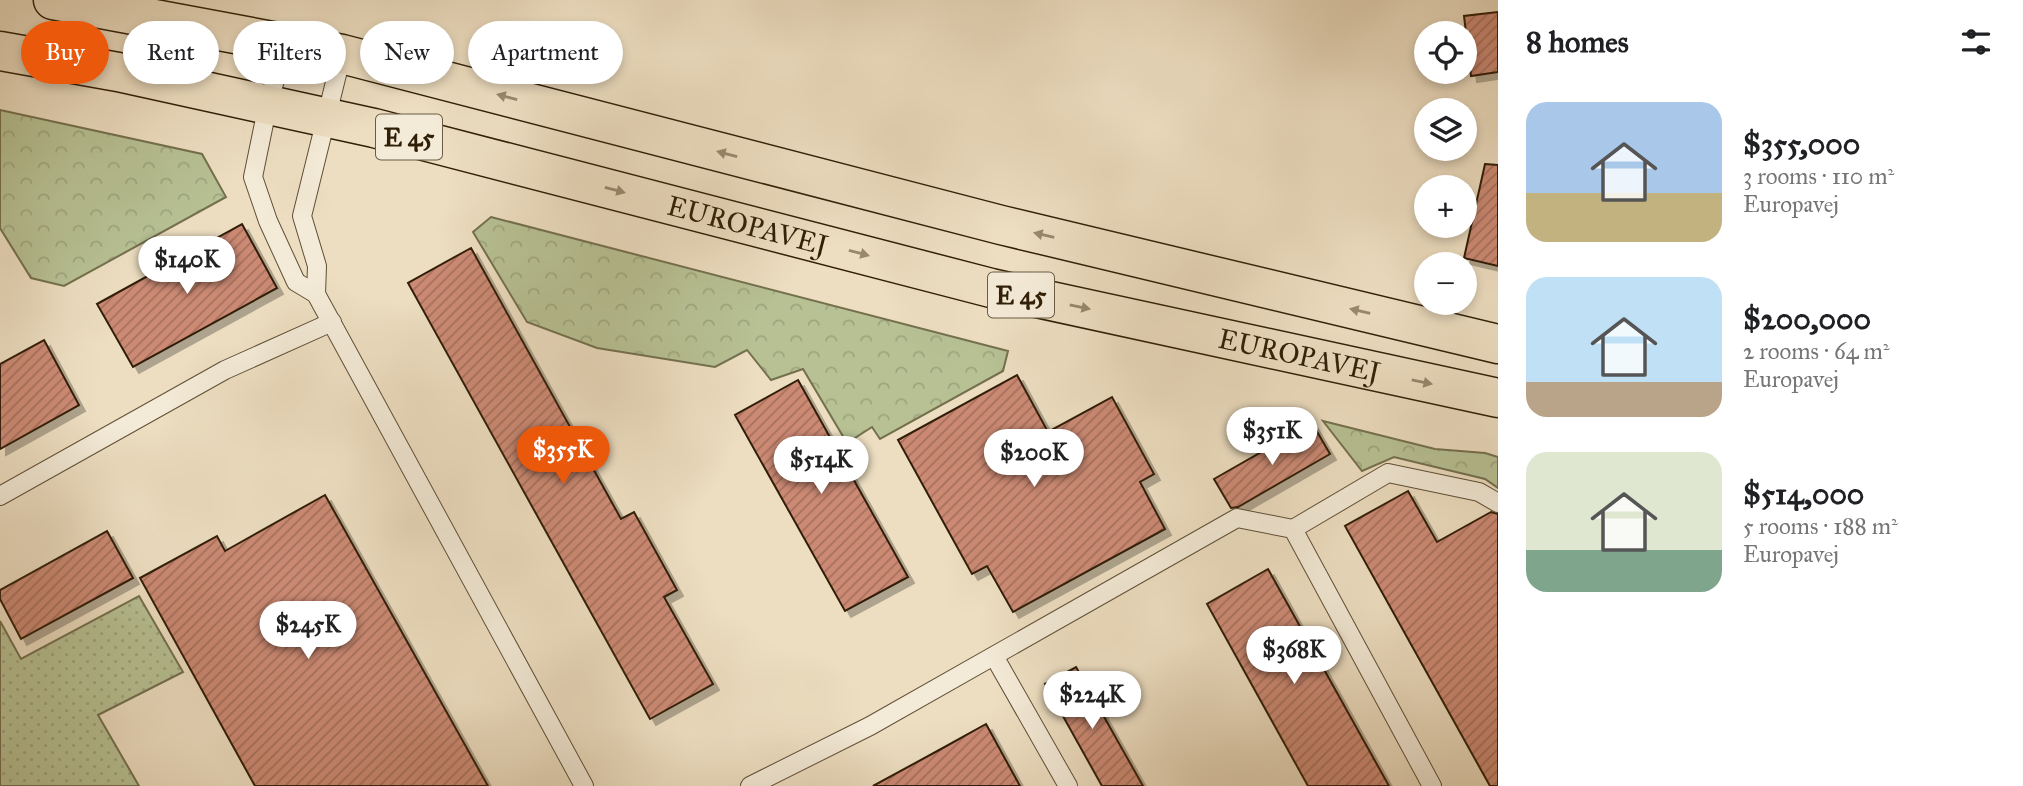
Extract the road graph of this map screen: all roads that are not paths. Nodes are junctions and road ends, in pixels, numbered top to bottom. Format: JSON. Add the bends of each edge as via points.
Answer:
{"nodes":[{"id":1,"x":53,"y":0,"type":"edge"},
{"id":2,"x":233,"y":33,"type":"edge"},
{"id":3,"x":0,"y":51,"type":"edge"},
{"id":4,"x":346,"y":55,"type":"edge"},
{"id":5,"x":274,"y":84,"type":"edge"},
{"id":6,"x":334,"y":84,"type":"edge"},
{"id":7,"x":268,"y":104,"type":"junction"},
{"id":8,"x":326,"y":118,"type":"junction"},
{"id":9,"x":316,"y":294,"type":"junction"},
{"id":10,"x":332,"y":322,"type":"junction"},
{"id":11,"x":1498,"y":344,"type":"edge"},
{"id":12,"x":1498,"y":398,"type":"edge"},
{"id":13,"x":0,"y":496,"type":"edge"},
{"id":14,"x":1498,"y":503,"type":"edge"},
{"id":15,"x":1293,"y":529,"type":"junction"},
{"id":16,"x":994,"y":656,"type":"junction"},
{"id":17,"x":584,"y":786,"type":"edge"},
{"id":18,"x":750,"y":786,"type":"edge"},
{"id":19,"x":1068,"y":786,"type":"edge"},
{"id":20,"x":1432,"y":786,"type":"edge"}],
"edges":[{"from":1,"to":2,"type":"main road","name":"EUROPAVEJ","number":"E 45"},
{"from":3,"to":7,"type":"main road","name":"EUROPAVEJ","number":"E 45"},
{"from":11,"to":4,"type":"main road","name":"EUROPAVEJ","number":"E 45","one_way":true,"via":[[1001,225]]},
{"from":5,"to":7,"type":"lane"},
{"from":6,"to":8,"type":"lane"},
{"from":7,"to":8,"type":"main road","name":"EUROPAVEJ","number":"E 45"},
{"from":7,"to":9,"type":"lane","via":[[253,177],[296,282]]},
{"from":8,"to":9,"type":"lane","via":[[302,216],[317,266]]},
{"from":8,"to":12,"type":"main road","name":"EUROPAVEJ","number":"E 45","one_way":true,"via":[[991,288]]},
{"from":9,"to":10,"type":"lane"},
{"from":10,"to":13,"type":"lane","via":[[225,370]]},
{"from":10,"to":17,"type":"lane"},
{"from":14,"to":15,"type":"lane","via":[[1479,492],[1388,473]]},
{"from":15,"to":16,"type":"lane","via":[[1237,518]]},
{"from":15,"to":20,"type":"lane"},
{"from":16,"to":18,"type":"lane"},
{"from":16,"to":19,"type":"lane"}]}
